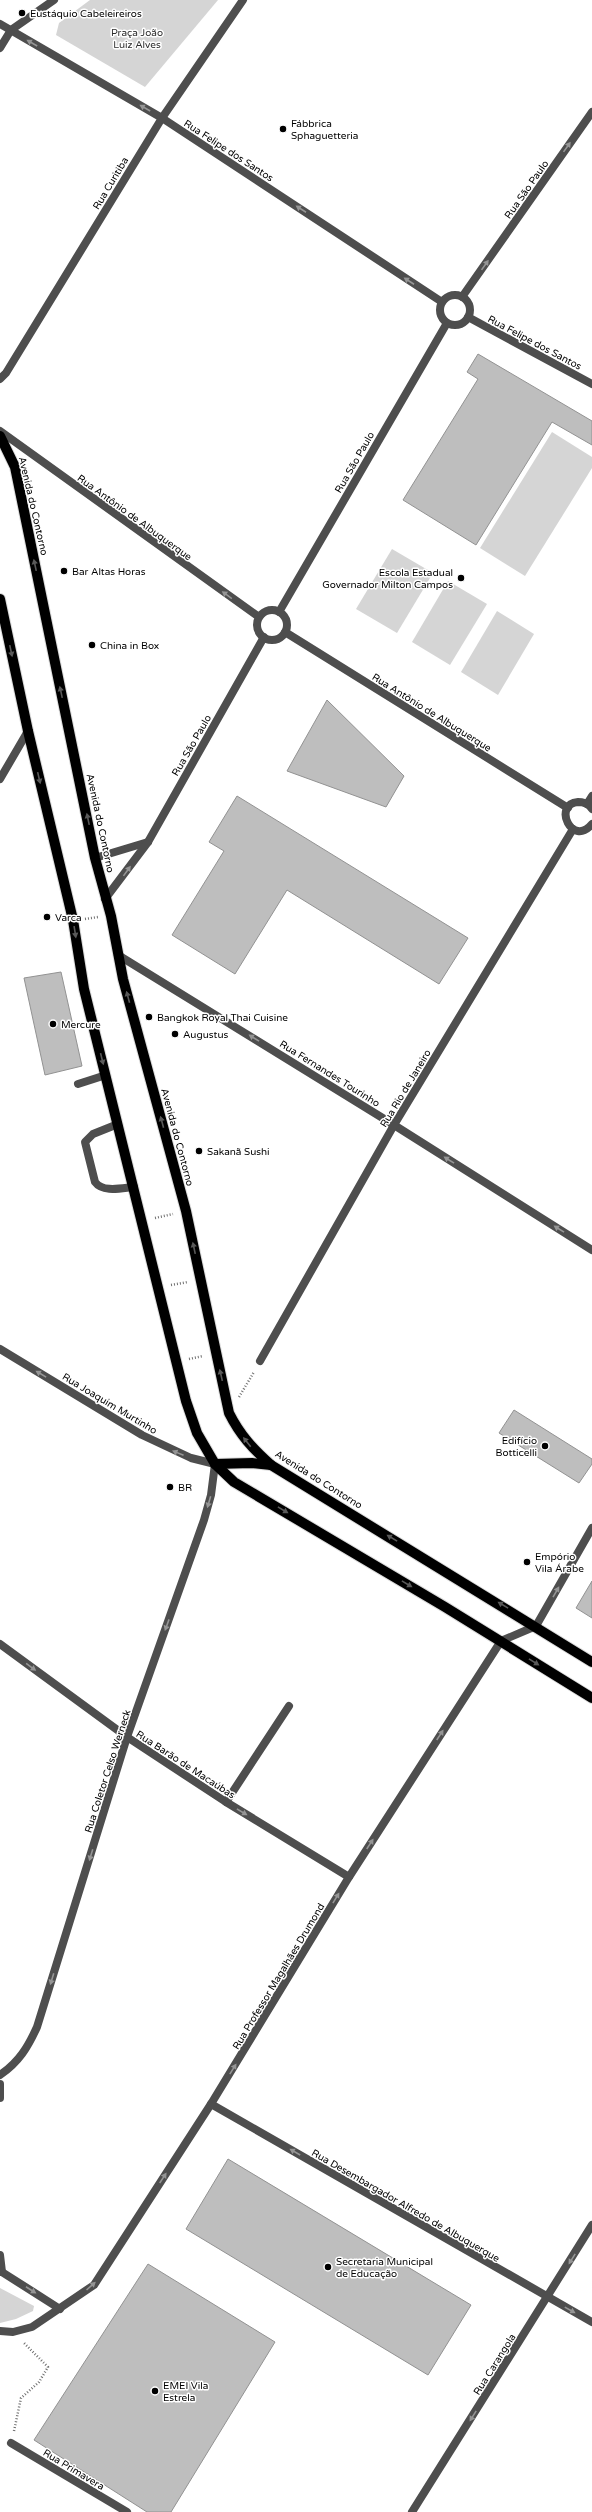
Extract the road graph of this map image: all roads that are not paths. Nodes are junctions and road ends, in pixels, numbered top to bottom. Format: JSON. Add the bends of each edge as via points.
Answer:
{"nodes":[{"id":1,"x":54,"y":0,"type":"edge"},
{"id":2,"x":243,"y":0,"type":"edge"},
{"id":3,"x":0,"y":24,"type":"edge"},
{"id":4,"x":11,"y":30,"type":"junction"},
{"id":5,"x":0,"y":48,"type":"edge"},
{"id":6,"x":592,"y":112,"type":"edge"},
{"id":7,"x":162,"y":118,"type":"junction"},
{"id":8,"x":462,"y":297,"type":"junction"},
{"id":9,"x":442,"y":302,"type":"junction"},
{"id":10,"x":468,"y":317,"type":"junction"},
{"id":11,"x":447,"y":323,"type":"junction"},
{"id":12,"x":0,"y":379,"type":"edge"},
{"id":13,"x":592,"y":384,"type":"edge"},
{"id":14,"x":0,"y":431,"type":"edge"},
{"id":15,"x":0,"y":436,"type":"edge"},
{"id":16,"x":0,"y":599,"type":"edge"},
{"id":17,"x":279,"y":612,"type":"junction"},
{"id":18,"x":259,"y":617,"type":"junction"},
{"id":19,"x":285,"y":632,"type":"junction"},
{"id":20,"x":264,"y":637,"type":"junction"},
{"id":21,"x":28,"y":731,"type":"junction"},
{"id":22,"x":0,"y":779,"type":"edge"},
{"id":23,"x":592,"y":796,"type":"edge"},
{"id":24,"x":589,"y":807,"type":"edge"},
{"id":25,"x":568,"y":808,"type":"junction"},
{"id":26,"x":592,"y":824,"type":"edge"},
{"id":27,"x":573,"y":829,"type":"junction"},
{"id":28,"x":148,"y":842,"type":"junction"},
{"id":29,"x":95,"y":858,"type":"junction"},
{"id":30,"x":105,"y":899,"type":"junction"},
{"id":31,"x":118,"y":955,"type":"junction"},
{"id":32,"x":106,"y":1075,"type":"junction"},
{"id":33,"x":78,"y":1084,"type":"dead end"},
{"id":34,"x":118,"y":1124,"type":"junction"},
{"id":35,"x":394,"y":1125,"type":"junction"},
{"id":36,"x":134,"y":1187,"type":"junction"},
{"id":37,"x":592,"y":1250,"type":"edge"},
{"id":38,"x":0,"y":1349,"type":"edge"},
{"id":39,"x":260,"y":1361,"type":"road end"},
{"id":40,"x":215,"y":1464,"type":"junction"},
{"id":41,"x":271,"y":1465,"type":"junction"},
{"id":42,"x":592,"y":1528,"type":"edge"},
{"id":43,"x":536,"y":1626,"type":"junction"},
{"id":44,"x":501,"y":1641,"type":"junction"},
{"id":45,"x":0,"y":1644,"type":"edge"},
{"id":46,"x":592,"y":1662,"type":"edge"},
{"id":47,"x":592,"y":1698,"type":"edge"},
{"id":48,"x":289,"y":1706,"type":"dead end"},
{"id":49,"x":127,"y":1737,"type":"junction"},
{"id":50,"x":226,"y":1802,"type":"junction"},
{"id":51,"x":349,"y":1877,"type":"junction"},
{"id":52,"x":0,"y":2074,"type":"edge"},
{"id":53,"x":0,"y":2084,"type":"edge"},
{"id":54,"x":0,"y":2098,"type":"edge"},
{"id":55,"x":211,"y":2104,"type":"junction"},
{"id":56,"x":592,"y":2225,"type":"edge"},
{"id":57,"x":0,"y":2255,"type":"edge"},
{"id":58,"x":1,"y":2273,"type":"edge"},
{"id":59,"x":548,"y":2297,"type":"junction"},
{"id":60,"x":60,"y":2309,"type":"junction"},
{"id":61,"x":592,"y":2322,"type":"edge"},
{"id":62,"x":0,"y":2331,"type":"edge"},
{"id":63,"x":11,"y":2443,"type":"road end"},
{"id":64,"x":127,"y":2512,"type":"edge"},
{"id":65,"x":412,"y":2512,"type":"edge"}],
"edges":[{"from":1,"to":4,"type":"street"},
{"from":2,"to":7,"type":"street","name":"Rua Curitiba"},
{"from":3,"to":4,"type":"street","name":"Rua Felipe dos Santos"},
{"from":4,"to":5,"type":"street"},
{"from":7,"to":4,"type":"street","name":"Rua Felipe dos Santos","one_way":true},
{"from":8,"to":6,"type":"street","name":"Rua São Paulo","one_way":true},
{"from":9,"to":7,"type":"street","name":"Rua Felipe dos Santos","one_way":true},
{"from":7,"to":12,"type":"street","name":"Rua Curitiba"},
{"from":8,"to":9,"type":"street","via":[[449,296]]},
{"from":8,"to":10,"type":"street","via":[[470,308]]},
{"from":9,"to":11,"type":"street","via":[[440,316]]},
{"from":10,"to":11,"type":"street","via":[[461,324]]},
{"from":10,"to":13,"type":"street","name":"Rua Felipe dos Santos"},
{"from":11,"to":17,"type":"street","name":"Rua São Paulo"},
{"from":18,"to":14,"type":"street","name":"Rua Antônio de Albuquerque","one_way":true},
{"from":29,"to":15,"type":"main road","name":"Avenida do Contorno","one_way":true,"via":[[15,467]]},
{"from":16,"to":21,"type":"main road","one_way":true},
{"from":17,"to":18,"type":"street","via":[[271,610]]},
{"from":17,"to":19,"type":"street","via":[[286,618]]},
{"from":18,"to":20,"type":"street","via":[[258,630]]},
{"from":19,"to":20,"type":"street","via":[[274,640]]},
{"from":19,"to":25,"type":"street","name":"Rua Antônio de Albuquerque"},
{"from":20,"to":28,"type":"street","name":"Rua São Paulo"},
{"from":21,"to":22,"type":"street"},
{"from":21,"to":32,"type":"main road","one_way":true,"via":[[73,920],[84,989]]},
{"from":23,"to":24,"type":"street"},
{"from":24,"to":25,"type":"street","via":[[575,803]]},
{"from":25,"to":27,"type":"street","via":[[567,822]]},
{"from":26,"to":27,"type":"street","via":[[582,830]]},
{"from":27,"to":35,"type":"street","name":"Rua Rio de Janeiro"},
{"from":28,"to":29,"type":"street"},
{"from":30,"to":28,"type":"street","name":"Rua São Paulo","one_way":true},
{"from":29,"to":30,"type":"main road","name":"Avenida do Contorno"},
{"from":30,"to":31,"type":"main road","name":"Avenida do Contorno","via":[[111,916]]},
{"from":35,"to":31,"type":"street","name":"Rua Fernandes Tourinho","one_way":true},
{"from":41,"to":31,"type":"main road","name":"Avenida do Contorno","one_way":true,"via":[[249,1446],[229,1413],[186,1211]]},
{"from":32,"to":33,"type":"street"},
{"from":32,"to":34,"type":"main road"},
{"from":34,"to":36,"type":"main road"},
{"from":34,"to":36,"type":"street","via":[[93,1134],[85,1142],[95,1182],[98,1187],[105,1189]]},
{"from":37,"to":35,"type":"street","name":"Rua Fernandes Tourinho","one_way":true},
{"from":35,"to":39,"type":"street","name":"Rua Rio de Janeiro"},
{"from":36,"to":40,"type":"main road","via":[[157,1288],[197,1433]]},
{"from":40,"to":38,"type":"street","name":"Rua Joaquim Murtinho","one_way":true,"via":[[191,1458],[142,1435]]},
{"from":40,"to":41,"type":"main road"},
{"from":40,"to":44,"type":"main road","one_way":true,"via":[[234,1482]]},
{"from":40,"to":49,"type":"street","name":"Rua Coletor Celso Werneck","one_way":true,"via":[[212,1495],[204,1520]]},
{"from":43,"to":41,"type":"main road","name":"Avenida do Contorno","one_way":true},
{"from":43,"to":42,"type":"street","one_way":true},
{"from":43,"to":44,"type":"street"},
{"from":43,"to":46,"type":"main road","name":"Avenida do Contorno"},
{"from":44,"to":47,"type":"main road","one_way":true},
{"from":51,"to":44,"type":"street","name":"Rua Professor Magalhães Drumond","one_way":true},
{"from":45,"to":49,"type":"street","name":"Rua Barão de Macaúbas","one_way":true},
{"from":48,"to":50,"type":"street"},
{"from":49,"to":50,"type":"street","name":"Rua Barão de Macaúbas"},
{"from":49,"to":52,"type":"street","name":"Rua Coletor Celso Werneck","one_way":true,"via":[[37,2027],[26,2050],[12,2067]]},
{"from":50,"to":51,"type":"street","name":"Rua Barão de Macaúbas","one_way":true},
{"from":55,"to":51,"type":"street","name":"Rua Professor Magalhães Drumond","one_way":true},
{"from":53,"to":54,"type":"street"},
{"from":59,"to":55,"type":"street","name":"Rua Desembargador Alfredo de Albuquerque","one_way":true},
{"from":60,"to":55,"type":"street","name":"Rua Professor Magalhães Drumond","one_way":true,"via":[[94,2285]]},
{"from":56,"to":59,"type":"street","name":"Rua Carangola","one_way":true},
{"from":57,"to":58,"type":"street"},
{"from":58,"to":60,"type":"street","one_way":true},
{"from":59,"to":61,"type":"street","name":"Rua Desembargador Alfredo de Albuquerque","one_way":true},
{"from":59,"to":65,"type":"street","name":"Rua Carangola","one_way":true},
{"from":60,"to":62,"type":"street","name":"Rua Professor Magalhães Drumond","via":[[32,2327],[13,2332]]},
{"from":63,"to":64,"type":"street","name":"Rua Primavera"}]}
